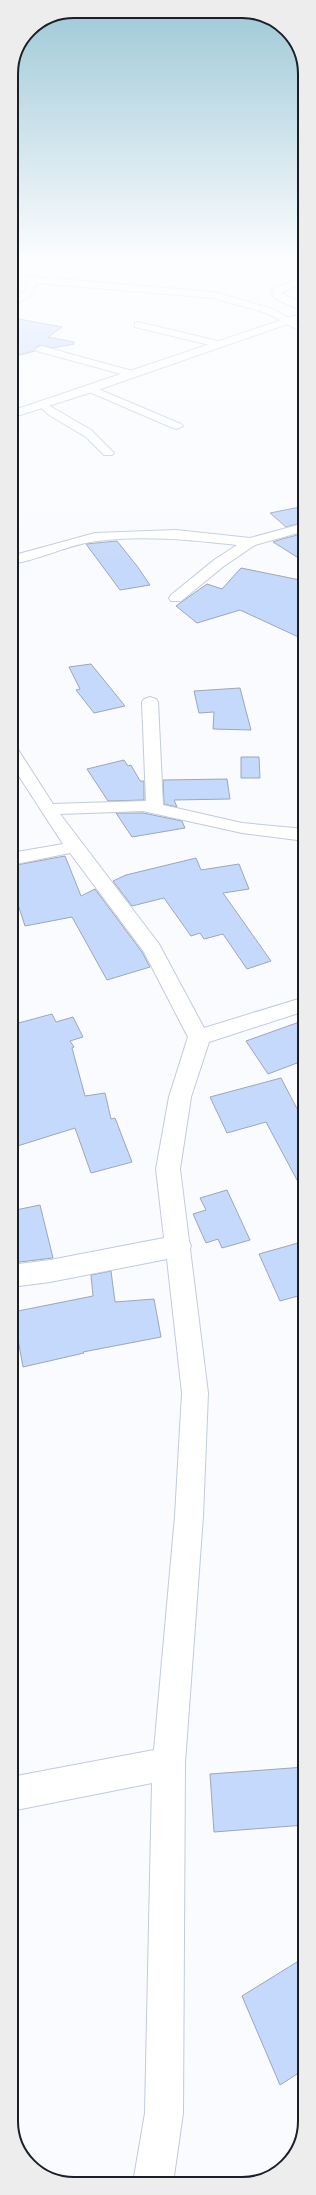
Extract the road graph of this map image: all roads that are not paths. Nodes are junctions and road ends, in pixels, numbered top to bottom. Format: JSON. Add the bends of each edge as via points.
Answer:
{"nodes":[{"id":1,"x":86,"y":361,"type":"edge"},
{"id":2,"x":168,"y":361,"type":"edge"},
{"id":3,"x":132,"y":374,"type":"junction"},
{"id":4,"x":91,"y":389,"type":"junction"},
{"id":5,"x":43,"y":405,"type":"junction"},
{"id":6,"x":18,"y":412,"type":"edge"},
{"id":7,"x":177,"y":426,"type":"dead end"},
{"id":8,"x":108,"y":453,"type":"dead end"},
{"id":9,"x":298,"y":529,"type":"edge"},
{"id":10,"x":250,"y":542,"type":"junction"},
{"id":11,"x":18,"y":559,"type":"edge"},
{"id":12,"x":176,"y":598,"type":"dead end"},
{"id":13,"x":150,"y":702,"type":"dead end"},
{"id":14,"x":18,"y":762,"type":"edge"},
{"id":15,"x":155,"y":808,"type":"junction"},
{"id":16,"x":48,"y":809,"type":"junction"},
{"id":17,"x":298,"y":834,"type":"edge"},
{"id":18,"x":75,"y":847,"type":"junction"},
{"id":19,"x":18,"y":858,"type":"edge"},
{"id":20,"x":298,"y":1006,"type":"edge"},
{"id":21,"x":199,"y":1037,"type":"junction"},
{"id":22,"x":179,"y":1246,"type":"junction"},
{"id":23,"x":18,"y":1275,"type":"edge"},
{"id":24,"x":169,"y":1763,"type":"junction"},
{"id":25,"x":18,"y":1793,"type":"edge"},
{"id":26,"x":154,"y":2177,"type":"edge"}],
"edges":[{"from":1,"to":3,"type":"street"},
{"from":2,"to":3,"type":"street"},
{"from":3,"to":4,"type":"street"},
{"from":4,"to":5,"type":"street"},
{"from":4,"to":7,"type":"street"},
{"from":5,"to":6,"type":"street"},
{"from":5,"to":8,"type":"street","via":[[89,434]]},
{"from":9,"to":10,"type":"street"},
{"from":10,"to":11,"type":"street","via":[[190,534],[111,535],[82,540]]},
{"from":10,"to":12,"type":"street"},
{"from":13,"to":15,"type":"street","via":[[154,743],[152,766]]},
{"from":14,"to":16,"type":"street"},
{"from":15,"to":16,"type":"street","via":[[143,806]]},
{"from":15,"to":17,"type":"street","via":[[242,828]]},
{"from":16,"to":18,"type":"street"},
{"from":18,"to":19,"type":"street"},
{"from":18,"to":21,"type":"street","via":[[152,949]]},
{"from":20,"to":21,"type":"street"},
{"from":21,"to":22,"type":"street","via":[[179,1107],[169,1162]]},
{"from":22,"to":23,"type":"street"},
{"from":22,"to":24,"type":"street","via":[[195,1393],[189,1516]]},
{"from":24,"to":25,"type":"street"},
{"from":24,"to":26,"type":"street","via":[[164,2113]]}]}
